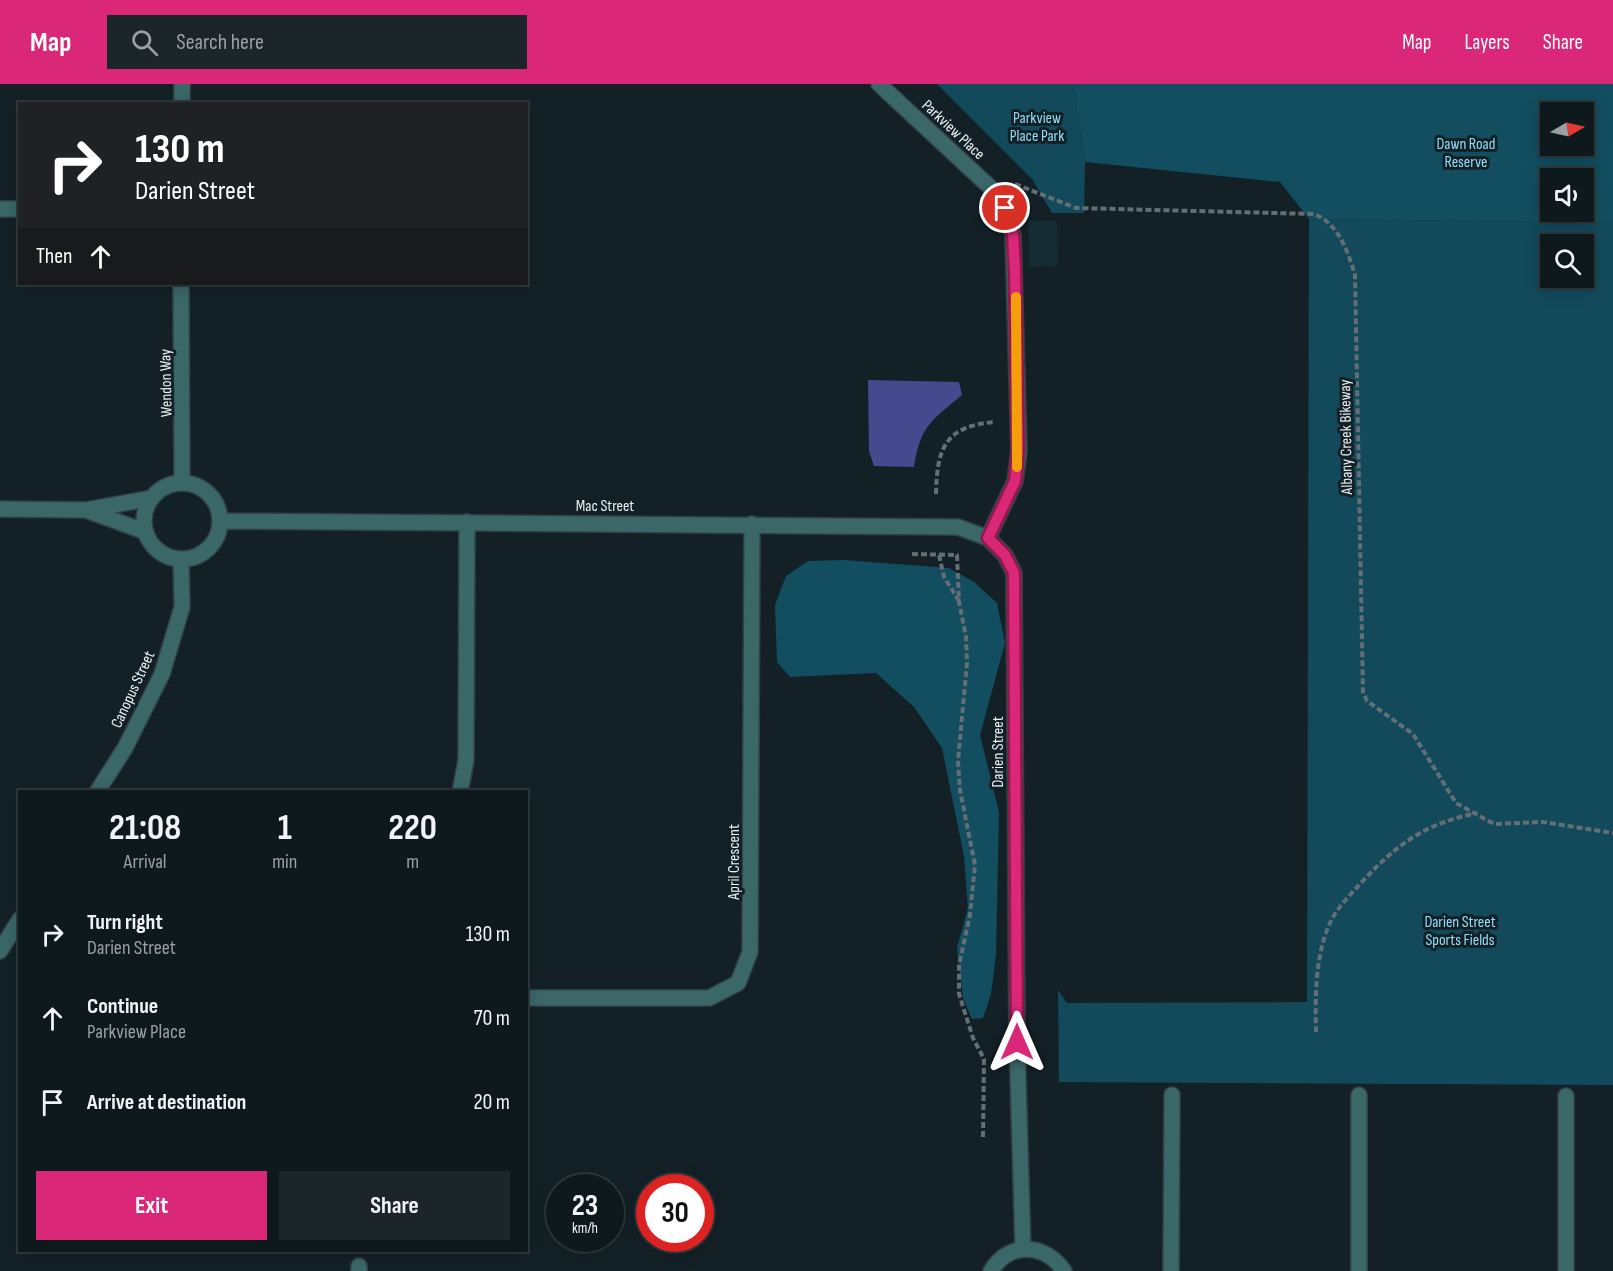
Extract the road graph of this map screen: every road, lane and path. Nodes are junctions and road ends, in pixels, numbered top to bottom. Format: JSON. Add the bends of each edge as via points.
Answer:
{"nodes":[{"id":1,"x":182,"y":84,"type":"edge"},
{"id":2,"x":879,"y":84,"type":"edge"},
{"id":3,"x":182,"y":102,"type":"edge"},
{"id":4,"x":992,"y":189,"type":"junction"},
{"id":5,"x":0,"y":209,"type":"edge"},
{"id":6,"x":18,"y":209,"type":"edge"},
{"id":7,"x":181,"y":285,"type":"edge"},
{"id":8,"x":995,"y":422,"type":"dead end"},
{"id":9,"x":182,"y":483,"type":"junction"},
{"id":10,"x":936,"y":494,"type":"dead end"},
{"id":11,"x":152,"y":498,"type":"junction"},
{"id":12,"x":0,"y":509,"type":"edge"},
{"id":13,"x":86,"y":510,"type":"junction"},
{"id":14,"x":220,"y":521,"type":"junction"},
{"id":15,"x":467,"y":522,"type":"junction"},
{"id":16,"x":752,"y":524,"type":"junction"},
{"id":17,"x":146,"y":532,"type":"junction"},
{"id":18,"x":988,"y":538,"type":"junction"},
{"id":19,"x":912,"y":554,"type":"dead end"},
{"id":20,"x":939,"y":555,"type":"junction"},
{"id":21,"x":182,"y":559,"type":"junction"},
{"id":22,"x":959,"y":602,"type":"junction"},
{"id":23,"x":99,"y":790,"type":"edge"},
{"id":24,"x":460,"y":790,"type":"edge"},
{"id":25,"x":1478,"y":813,"type":"junction"},
{"id":26,"x":1613,"y":832,"type":"edge"},
{"id":27,"x":18,"y":923,"type":"edge"},
{"id":28,"x":0,"y":951,"type":"edge"},
{"id":29,"x":528,"y":998,"type":"edge"},
{"id":30,"x":1316,"y":1032,"type":"dead end"},
{"id":31,"x":1172,"y":1095,"type":"dead end"},
{"id":32,"x":1359,"y":1095,"type":"dead end"},
{"id":33,"x":1566,"y":1096,"type":"dead end"},
{"id":34,"x":983,"y":1138,"type":"dead end"},
{"id":35,"x":1023,"y":1249,"type":"junction"},
{"id":36,"x":990,"y":1271,"type":"edge"},
{"id":37,"x":1064,"y":1271,"type":"edge"},
{"id":38,"x":1171,"y":1271,"type":"edge"},
{"id":39,"x":1359,"y":1271,"type":"edge"},
{"id":40,"x":1566,"y":1271,"type":"edge"}],
"edges":[{"from":1,"to":3,"type":"street"},
{"from":2,"to":4,"type":"street","name":"Parkview Place"},
{"from":4,"to":18,"type":"street","name":"Parkview Place","via":[[1005,208],[1013,235],[1018,451],[1015,481]]},
{"from":4,"to":25,"type":"path","name":"Albany Creek Bikeway","via":[[1009,182],[1076,208],[1314,214],[1332,227],[1343,242],[1355,275],[1363,692],[1367,701],[1413,734],[1456,803]]},
{"from":5,"to":6,"type":"street"},
{"from":7,"to":9,"type":"street","name":"Wendon Way"},
{"from":8,"to":10,"type":"path","via":[[969,425],[950,439],[938,461]]},
{"from":9,"to":11,"type":"street","via":[[171,484]]},
{"from":9,"to":14,"type":"street","via":[[204,490],[213,499]]},
{"from":11,"to":13,"type":"street"},
{"from":11,"to":17,"type":"street","via":[[146,509]]},
{"from":12,"to":13,"type":"street"},
{"from":13,"to":17,"type":"street"},
{"from":14,"to":15,"type":"street","name":"Mac Street"},
{"from":14,"to":21,"type":"street","via":[[212,544],[194,558]]},
{"from":15,"to":16,"type":"street","name":"Mac Street"},
{"from":15,"to":24,"type":"street","via":[[466,760]]},
{"from":16,"to":18,"type":"street","name":"Mac Street","via":[[958,527]]},
{"from":16,"to":29,"type":"street","name":"April Crescent","via":[[750,952],[738,983],[709,998]]},
{"from":17,"to":21,"type":"street","via":[[159,551]]},
{"from":18,"to":35,"type":"street","name":"Darien Street","via":[[1005,555],[1014,573],[1017,1042]]},
{"from":19,"to":20,"type":"path"},
{"from":20,"to":22,"type":"path","via":[[944,577]]},
{"from":20,"to":22,"type":"path","via":[[957,555]]},
{"from":21,"to":23,"type":"street","name":"Canopus Street","via":[[182,607],[162,674]]},
{"from":22,"to":34,"type":"path","via":[[966,636],[967,682],[958,761],[975,865],[959,965],[959,994],[984,1059]]},
{"from":25,"to":26,"type":"path","name":"Albany Creek Bikeway","via":[[1494,824],[1543,822]]},
{"from":25,"to":30,"type":"path","via":[[1446,820],[1404,841],[1332,918],[1322,947]]},
{"from":27,"to":28,"type":"street"},
{"from":31,"to":38,"type":"street"},
{"from":32,"to":39,"type":"street"},
{"from":33,"to":40,"type":"street"},
{"from":35,"to":36,"type":"street","via":[[1004,1256]]},
{"from":35,"to":37,"type":"street","via":[[1047,1253]]}]}
